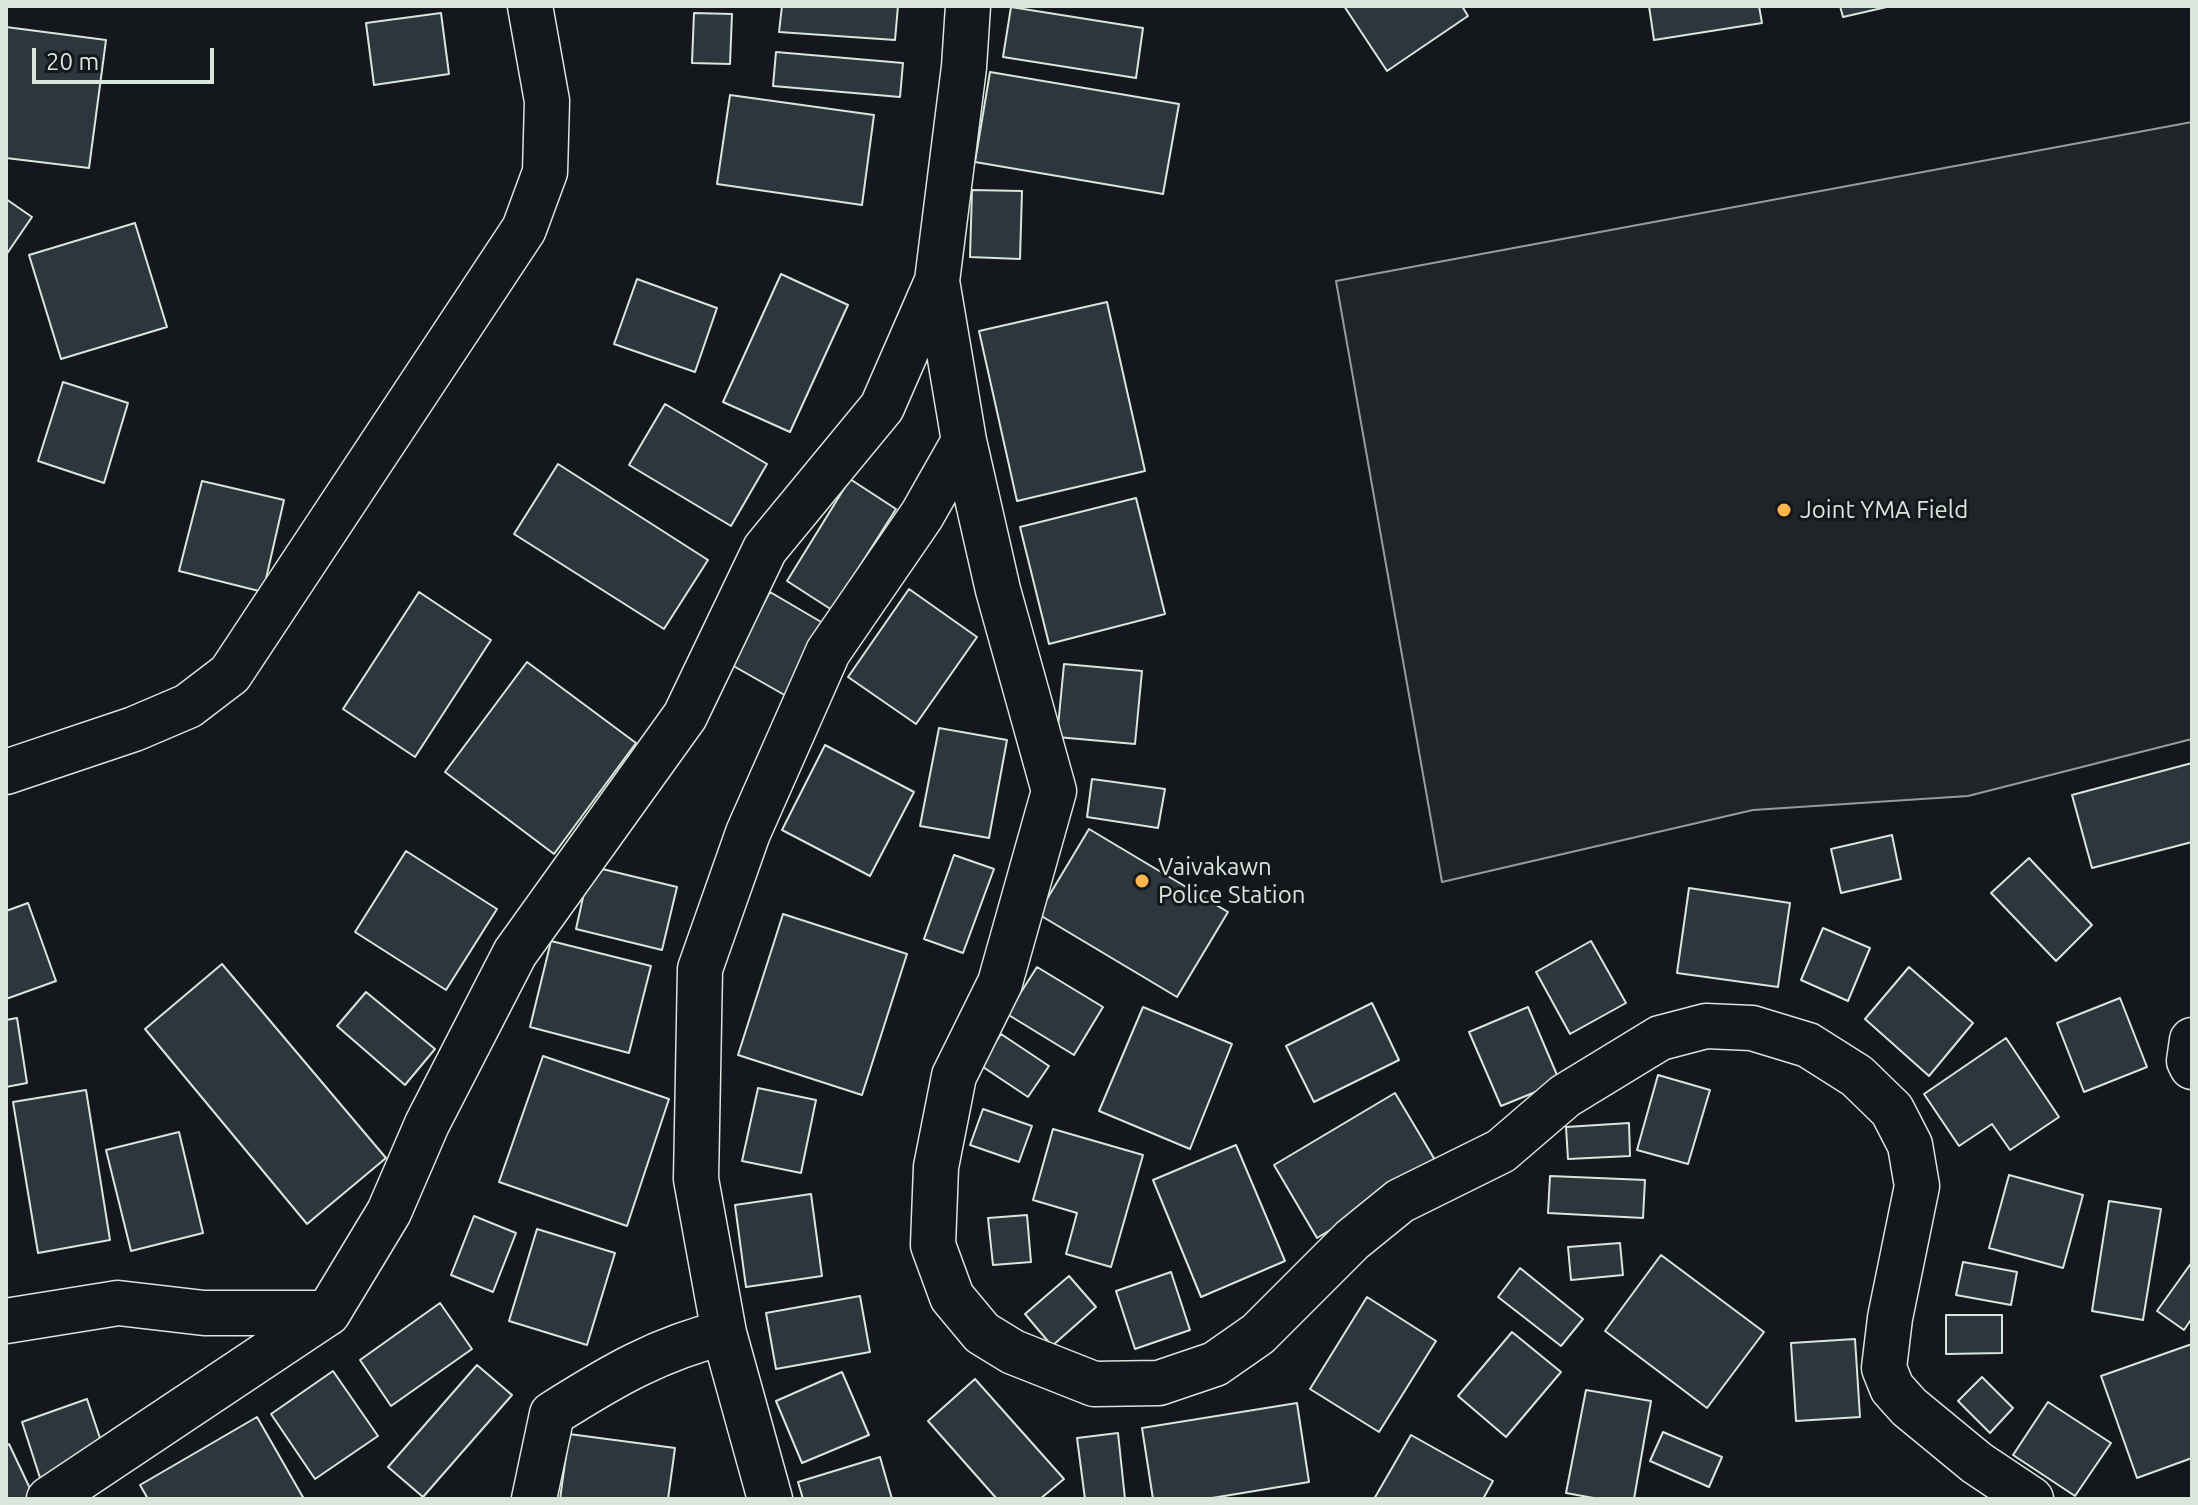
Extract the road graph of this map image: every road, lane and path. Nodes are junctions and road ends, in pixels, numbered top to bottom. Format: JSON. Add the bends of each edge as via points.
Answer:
{"nodes":[{"id":1,"x":530,"y":6,"type":"edge"},
{"id":2,"x":968,"y":6,"type":"edge"},
{"id":3,"x":937,"y":281,"type":"junction"},
{"id":4,"x":964,"y":441,"type":"junction"},
{"id":5,"x":6,"y":772,"type":"edge"},
{"id":6,"x":2192,"y":1040,"type":"edge"},
{"id":7,"x":2192,"y":1067,"type":"edge"},
{"id":8,"x":328,"y":1313,"type":"junction"},
{"id":9,"x":6,"y":1321,"type":"edge"},
{"id":10,"x":724,"y":1333,"type":"junction"},
{"id":11,"x":49,"y":1499,"type":"edge"},
{"id":12,"x":534,"y":1499,"type":"edge"},
{"id":13,"x":770,"y":1499,"type":"edge"},
{"id":14,"x":2031,"y":1499,"type":"edge"}],
"edges":[{"from":1,"to":5,"type":"street","via":[[547,101],[546,158],[524,229],[230,674],[188,706]]},
{"from":2,"to":3,"type":"street"},
{"from":3,"to":4,"type":"street"},
{"from":3,"to":8,"type":"street","via":[[882,407],[765,549],[685,716],[515,953],[427,1124],[389,1212]]},
{"from":4,"to":10,"type":"street","via":[[922,515],[828,652],[748,833],[700,969],[696,1179]]},
{"from":4,"to":14,"type":"street","via":[[998,590],[1054,791],[1000,983],[954,1076],[936,1167],[933,1245],[952,1297],[982,1333],[1013,1352],[1094,1384],[1159,1383],[1215,1364],[1258,1334],[1352,1240],[1400,1201],[1501,1151],[1565,1096],[1660,1038],[1706,1026],[1752,1028],[1808,1045],[1857,1076],[1892,1110],[1910,1145],[1917,1186],[1884,1368],[1892,1388],[1909,1407]]},
{"from":6,"to":7,"type":"street"},
{"from":8,"to":9,"type":"street","via":[[204,1313],[118,1303]]},
{"from":8,"to":11,"type":"street"},
{"from":10,"to":12,"type":"street","via":[[680,1343],[610,1377],[552,1414]]},
{"from":10,"to":13,"type":"street"}]}
